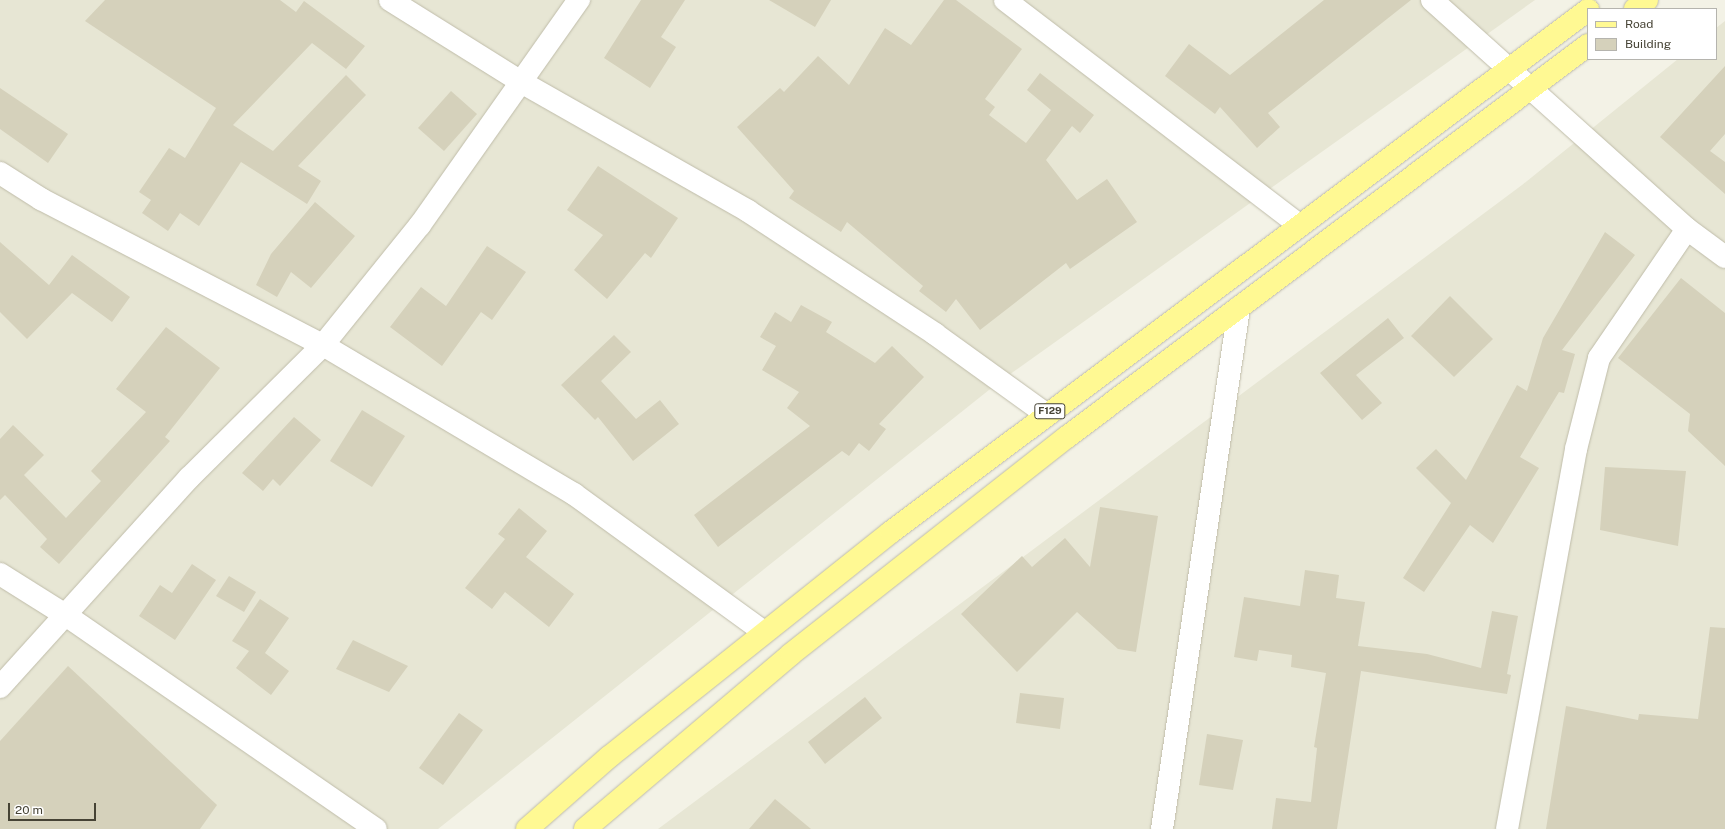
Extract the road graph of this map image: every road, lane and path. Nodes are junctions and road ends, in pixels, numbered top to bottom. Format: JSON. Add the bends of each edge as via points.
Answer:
{"nodes":[{"id":1,"x":390,"y":0,"type":"edge"},
{"id":2,"x":579,"y":0,"type":"edge"},
{"id":3,"x":1005,"y":0,"type":"edge"},
{"id":4,"x":1432,"y":0,"type":"edge"},
{"id":5,"x":1602,"y":0,"type":"edge"},
{"id":6,"x":1647,"y":0,"type":"edge"},
{"id":7,"x":1592,"y":8,"type":"edge"},
{"id":8,"x":1636,"y":8,"type":"edge"},
{"id":9,"x":1587,"y":11,"type":"edge"},
{"id":10,"x":1587,"y":46,"type":"edge"},
{"id":11,"x":1508,"y":69,"type":"junction"},
{"id":12,"x":523,"y":83,"type":"junction"},
{"id":13,"x":1532,"y":87,"type":"junction"},
{"id":14,"x":0,"y":173,"type":"edge"},
{"id":15,"x":1299,"y":224,"type":"junction"},
{"id":16,"x":1688,"y":228,"type":"junction"},
{"id":17,"x":1725,"y":257,"type":"edge"},
{"id":18,"x":1239,"y":308,"type":"junction"},
{"id":19,"x":323,"y":345,"type":"junction"},
{"id":20,"x":1046,"y":414,"type":"junction"},
{"id":21,"x":0,"y":574,"type":"edge"},
{"id":22,"x":67,"y":616,"type":"junction"},
{"id":23,"x":764,"y":632,"type":"junction"},
{"id":24,"x":0,"y":687,"type":"edge"},
{"id":25,"x":376,"y":829,"type":"edge"},
{"id":26,"x":527,"y":829,"type":"edge"},
{"id":27,"x":585,"y":829,"type":"edge"},
{"id":28,"x":1162,"y":829,"type":"edge"},
{"id":29,"x":1507,"y":829,"type":"edge"}],
"edges":[{"from":1,"to":12,"type":"street"},
{"from":2,"to":12,"type":"street"},
{"from":3,"to":15,"type":"street"},
{"from":4,"to":11,"type":"street"},
{"from":5,"to":7,"type":"main road","number":"F129"},
{"from":6,"to":8,"type":"main road"},
{"from":9,"to":11,"type":"main road","number":"F129"},
{"from":10,"to":13,"type":"main road","number":"F129"},
{"from":11,"to":13,"type":"street"},
{"from":11,"to":15,"type":"main road","number":"F129"},
{"from":12,"to":19,"type":"street","via":[[420,225]]},
{"from":12,"to":20,"type":"street","via":[[748,211],[935,334]]},
{"from":13,"to":16,"type":"street"},
{"from":13,"to":18,"type":"main road","number":"F129"},
{"from":14,"to":19,"type":"street","via":[[41,199]]},
{"from":15,"to":20,"type":"main road","number":"F129"},
{"from":16,"to":17,"type":"street"},
{"from":16,"to":29,"type":"street","via":[[1599,358],[1576,449]]},
{"from":18,"to":27,"type":"main road","number":"F129","via":[[1066,437],[791,654]]},
{"from":18,"to":28,"type":"street"},
{"from":19,"to":22,"type":"street","via":[[189,478]]},
{"from":19,"to":23,"type":"street","via":[[574,494]]},
{"from":20,"to":23,"type":"main road","number":"F129"},
{"from":21,"to":22,"type":"street"},
{"from":22,"to":24,"type":"street"},
{"from":22,"to":25,"type":"street"},
{"from":23,"to":26,"type":"main road","number":"F129"}]}
